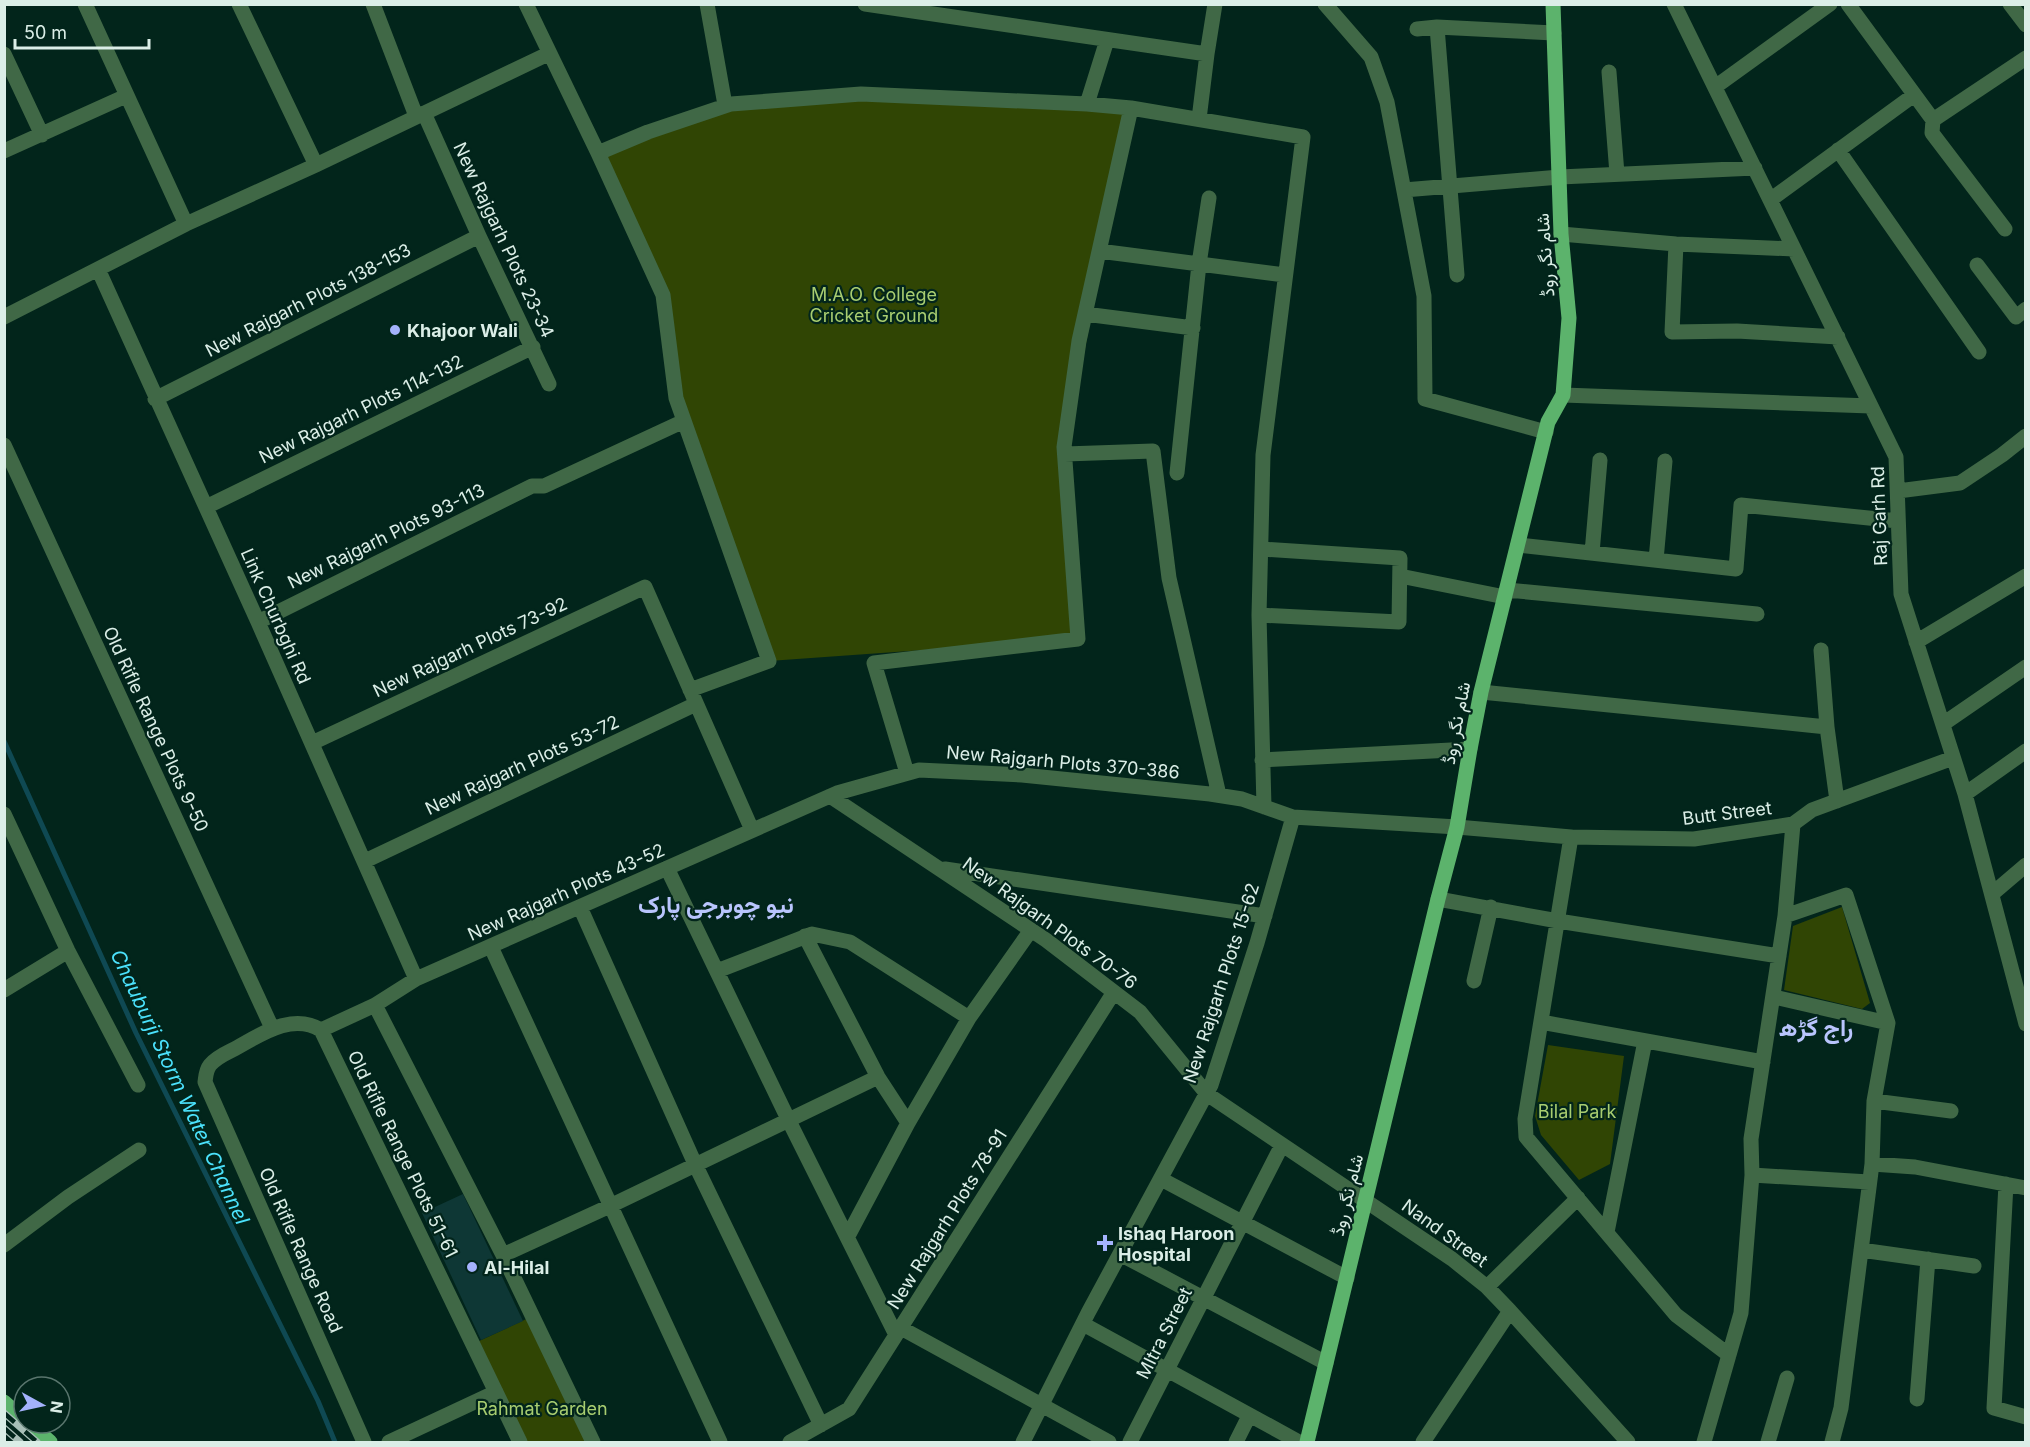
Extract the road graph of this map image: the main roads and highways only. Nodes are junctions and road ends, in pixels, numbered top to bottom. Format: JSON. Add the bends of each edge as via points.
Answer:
{"nodes":[{"id":1,"x":1553,"y":4,"type":"edge"},
{"id":2,"x":1307,"y":1443,"type":"edge"}],
"edges":[{"from":1,"to":2,"type":"main road","name":"شام نگر روڈ","via":[[1561,234],[1569,318],[1563,395],[1548,422],[1481,692],[1457,827]]}]}
